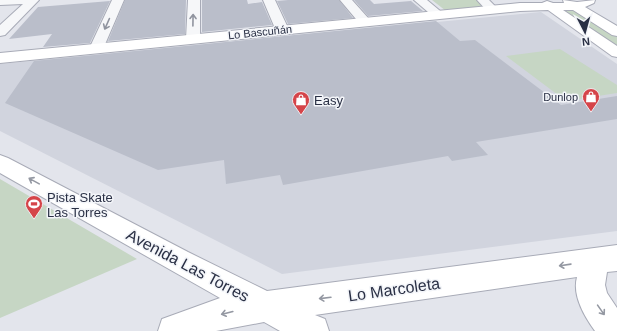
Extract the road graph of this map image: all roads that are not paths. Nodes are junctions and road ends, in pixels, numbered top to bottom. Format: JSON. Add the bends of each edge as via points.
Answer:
{"nodes":[{"id":1,"x":25,"y":0,"type":"edge"},
{"id":2,"x":33,"y":0,"type":"edge"},
{"id":3,"x":118,"y":0,"type":"edge"},
{"id":4,"x":194,"y":0,"type":"edge"},
{"id":5,"x":269,"y":0,"type":"edge"},
{"id":6,"x":346,"y":0,"type":"edge"},
{"id":7,"x":420,"y":0,"type":"edge"},
{"id":8,"x":603,"y":0,"type":"edge"},
{"id":9,"x":576,"y":1,"type":"edge"},
{"id":10,"x":0,"y":2,"type":"edge"},
{"id":11,"x":545,"y":3,"type":"edge"},
{"id":12,"x":487,"y":5,"type":"edge"},
{"id":13,"x":439,"y":15,"type":"junction"},
{"id":14,"x":365,"y":22,"type":"junction"},
{"id":15,"x":282,"y":30,"type":"junction"},
{"id":16,"x":0,"y":32,"type":"edge"},
{"id":17,"x":617,"y":32,"type":"edge"},
{"id":18,"x":193,"y":39,"type":"junction"},
{"id":19,"x":96,"y":49,"type":"junction"},
{"id":20,"x":617,"y":53,"type":"edge"},
{"id":21,"x":0,"y":58,"type":"edge"},
{"id":22,"x":0,"y":163,"type":"edge"},
{"id":23,"x":607,"y":259,"type":"edge"},
{"id":24,"x":265,"y":306,"type":"junction"},
{"id":25,"x":174,"y":331,"type":"edge"},
{"id":26,"x":313,"y":331,"type":"edge"},
{"id":27,"x":616,"y":331,"type":"edge"}],
"edges":[{"from":1,"to":10,"type":"street"},
{"from":2,"to":16,"type":"street"},
{"from":3,"to":19,"type":"street","one_way":true},
{"from":18,"to":4,"type":"street","one_way":true},
{"from":5,"to":15,"type":"street"},
{"from":6,"to":14,"type":"street"},
{"from":7,"to":13,"type":"street"},
{"from":8,"to":9,"type":"street","name":"Lo Bascuñán"},
{"from":9,"to":11,"type":"street","name":"Lo Bascuñán"},
{"from":9,"to":17,"type":"street"},
{"from":11,"to":12,"type":"street","name":"Lo Bascuñán","via":[[520,7]]},
{"from":11,"to":20,"type":"street"},
{"from":12,"to":13,"type":"street","name":"Lo Bascuñán"},
{"from":13,"to":14,"type":"street","name":"Lo Bascuñán"},
{"from":14,"to":15,"type":"street","name":"Lo Bascuñán"},
{"from":15,"to":18,"type":"street","name":"Lo Bascuñán"},
{"from":18,"to":19,"type":"street","name":"Lo Bascuñán"},
{"from":19,"to":21,"type":"street","name":"Lo Bascuñán"},
{"from":24,"to":22,"type":"street","name":"Avenida Las Torres","one_way":true},
{"from":23,"to":24,"type":"street","name":"Lo Marcoleta","one_way":true},
{"from":23,"to":27,"type":"street","one_way":true,"via":[[590,284],[597,305]]},
{"from":24,"to":25,"type":"street","name":"Lo Marcoleta","one_way":true,"via":[[212,316]]},
{"from":24,"to":26,"type":"street","name":"Avenida Las Torres"}]}
